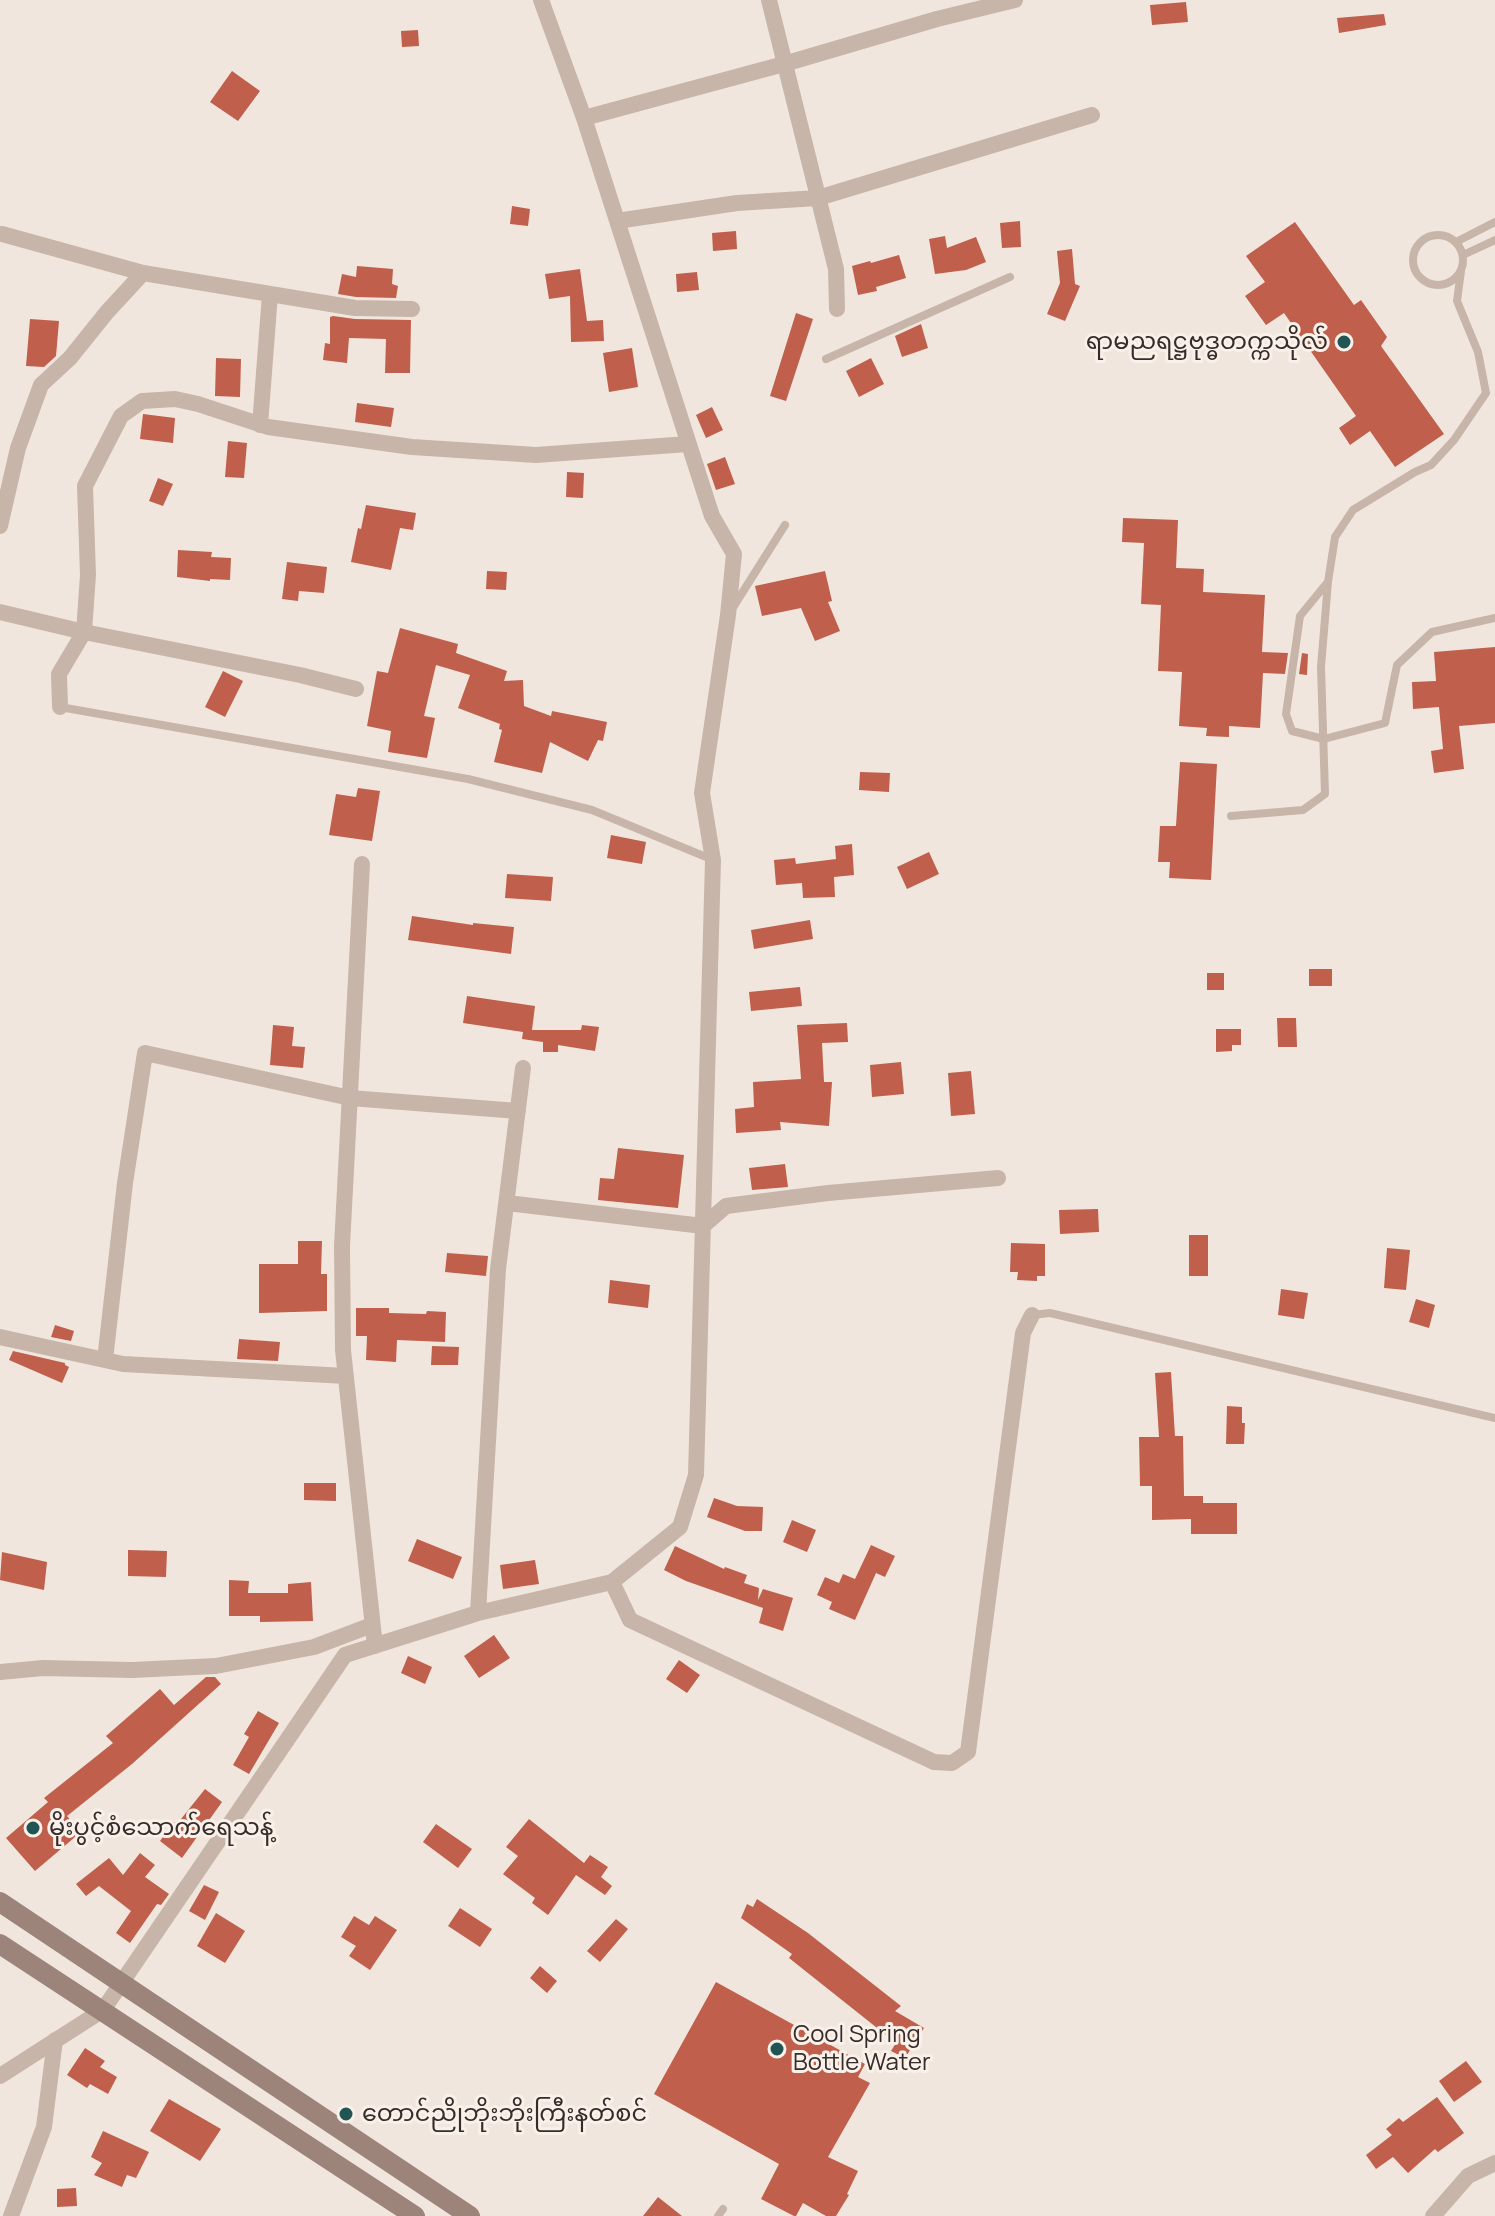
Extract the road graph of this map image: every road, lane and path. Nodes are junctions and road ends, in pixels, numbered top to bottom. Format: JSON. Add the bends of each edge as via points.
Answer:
{"nodes":[{"id":1,"x":541,"y":0,"type":"edge"},
{"id":2,"x":769,"y":0,"type":"edge"},
{"id":3,"x":1015,"y":0,"type":"edge"},
{"id":4,"x":784,"y":64,"type":"junction"},
{"id":5,"x":1092,"y":115,"type":"dead end"},
{"id":6,"x":584,"y":118,"type":"junction"},
{"id":7,"x":818,"y":198,"type":"junction"},
{"id":8,"x":617,"y":221,"type":"junction"},
{"id":9,"x":1495,"y":222,"type":"edge"},
{"id":10,"x":2,"y":234,"type":"edge"},
{"id":11,"x":1495,"y":240,"type":"edge"},
{"id":12,"x":1456,"y":242,"type":"junction"},
{"id":13,"x":1463,"y":255,"type":"junction"},
{"id":14,"x":1461,"y":271,"type":"junction"},
{"id":15,"x":143,"y":273,"type":"junction"},
{"id":16,"x":1010,"y":277,"type":"dead end"},
{"id":17,"x":270,"y":294,"type":"junction"},
{"id":18,"x":412,"y":309,"type":"dead end"},
{"id":19,"x":837,"y":309,"type":"dead end"},
{"id":20,"x":826,"y":359,"type":"dead end"},
{"id":21,"x":260,"y":425,"type":"junction"},
{"id":22,"x":688,"y":444,"type":"junction"},
{"id":23,"x":785,"y":525,"type":"dead end"},
{"id":24,"x":0,"y":526,"type":"edge"},
{"id":25,"x":1328,"y":582,"type":"junction"},
{"id":26,"x":0,"y":612,"type":"edge"},
{"id":27,"x":728,"y":615,"type":"junction"},
{"id":28,"x":1495,"y":618,"type":"edge"},
{"id":29,"x":84,"y":632,"type":"junction"},
{"id":30,"x":356,"y":689,"type":"dead end"},
{"id":31,"x":60,"y":707,"type":"joint"},
{"id":32,"x":1324,"y":739,"type":"junction"},
{"id":33,"x":1231,"y":816,"type":"dead end"},
{"id":34,"x":713,"y":860,"type":"junction"},
{"id":35,"x":362,"y":864,"type":"dead end"},
{"id":36,"x":523,"y":1068,"type":"dead end"},
{"id":37,"x":350,"y":1098,"type":"junction"},
{"id":38,"x":518,"y":1111,"type":"junction"},
{"id":39,"x":998,"y":1178,"type":"dead end"},
{"id":40,"x":507,"y":1203,"type":"junction"},
{"id":41,"x":703,"y":1226,"type":"junction"},
{"id":42,"x":1032,"y":1315,"type":"joint"},
{"id":43,"x":0,"y":1337,"type":"edge"},
{"id":44,"x":105,"y":1360,"type":"junction"},
{"id":45,"x":346,"y":1376,"type":"junction"},
{"id":46,"x":1495,"y":1418,"type":"edge"},
{"id":47,"x":612,"y":1582,"type":"junction"},
{"id":48,"x":478,"y":1613,"type":"junction"},
{"id":49,"x":372,"y":1625,"type":"junction"},
{"id":50,"x":375,"y":1646,"type":"junction"},
{"id":51,"x":0,"y":1672,"type":"edge"},
{"id":52,"x":0,"y":1902,"type":"edge"},
{"id":53,"x":0,"y":1944,"type":"edge"},
{"id":54,"x":121,"y":1982,"type":"junction"},
{"id":55,"x":103,"y":2010,"type":"junction"},
{"id":56,"x":55,"y":2040,"type":"junction"},
{"id":57,"x":0,"y":2076,"type":"edge"},
{"id":58,"x":1495,"y":2163,"type":"edge"},
{"id":59,"x":11,"y":2216,"type":"edge"},
{"id":60,"x":415,"y":2216,"type":"edge"},
{"id":61,"x":470,"y":2216,"type":"edge"},
{"id":62,"x":1433,"y":2216,"type":"edge"}],
"edges":[{"from":1,"to":6,"type":"street"},
{"from":2,"to":4,"type":"street"},
{"from":3,"to":4,"type":"street"},
{"from":4,"to":6,"type":"street"},
{"from":4,"to":7,"type":"street"},
{"from":5,"to":7,"type":"street"},
{"from":6,"to":8,"type":"street"},
{"from":7,"to":8,"type":"street","via":[[737,203]]},
{"from":7,"to":19,"type":"street","via":[[836,269]]},
{"from":8,"to":22,"type":"street"},
{"from":9,"to":12,"type":"lane"},
{"from":10,"to":15,"type":"street"},
{"from":11,"to":13,"type":"lane"},
{"from":12,"to":13,"type":"lane"},
{"from":12,"to":14,"type":"lane","via":[[1442,235],[1425,238],[1414,250],[1414,267],[1432,284],[1448,283]]},
{"from":13,"to":14,"type":"lane"},
{"from":14,"to":25,"type":"lane","via":[[1457,301],[1478,352],[1486,393],[1431,465],[1353,510],[1335,537]]},
{"from":15,"to":17,"type":"street"},
{"from":15,"to":24,"type":"street","via":[[41,385],[18,448]]},
{"from":16,"to":20,"type":"lane"},
{"from":17,"to":18,"type":"street","via":[[355,308]]},
{"from":17,"to":21,"type":"street"},
{"from":21,"to":22,"type":"street","via":[[412,447],[536,455]]},
{"from":21,"to":29,"type":"street","via":[[175,399],[142,401],[121,416],[85,486]]},
{"from":22,"to":27,"type":"street","via":[[712,516],[734,554]]},
{"from":23,"to":27,"type":"lane"},
{"from":25,"to":32,"type":"lane","via":[[1321,667]]},
{"from":25,"to":32,"type":"lane","via":[[1300,616],[1286,714],[1292,731]]},
{"from":26,"to":29,"type":"street"},
{"from":27,"to":34,"type":"street","via":[[702,793]]},
{"from":28,"to":32,"type":"lane","via":[[1432,632],[1397,665],[1385,723]]},
{"from":29,"to":30,"type":"street"},
{"from":29,"to":31,"type":"street","via":[[59,674]]},
{"from":31,"to":34,"type":"lane","via":[[468,779],[592,810]]},
{"from":32,"to":33,"type":"lane","via":[[1325,794],[1303,810]]},
{"from":34,"to":41,"type":"street"},
{"from":35,"to":37,"type":"street"},
{"from":36,"to":38,"type":"street"},
{"from":37,"to":38,"type":"street"},
{"from":37,"to":44,"type":"street","via":[[145,1053]]},
{"from":37,"to":45,"type":"street","via":[[342,1246]]},
{"from":38,"to":40,"type":"street"},
{"from":39,"to":41,"type":"street","via":[[726,1206]]},
{"from":40,"to":41,"type":"street"},
{"from":40,"to":48,"type":"street","via":[[498,1269]]},
{"from":41,"to":47,"type":"street","via":[[696,1475],[680,1527]]},
{"from":42,"to":46,"type":"lane","via":[[1050,1313]]},
{"from":42,"to":47,"type":"street","via":[[1023,1333],[968,1752],[952,1763],[934,1762],[630,1620]]},
{"from":43,"to":44,"type":"street"},
{"from":44,"to":45,"type":"street"},
{"from":45,"to":49,"type":"street"},
{"from":47,"to":48,"type":"street"},
{"from":48,"to":50,"type":"street"},
{"from":49,"to":50,"type":"street"},
{"from":49,"to":51,"type":"street","via":[[314,1647],[216,1666]]},
{"from":50,"to":54,"type":"street","via":[[345,1655]]},
{"from":52,"to":54,"type":"main road"},
{"from":53,"to":55,"type":"main road"},
{"from":54,"to":55,"type":"street"},
{"from":54,"to":61,"type":"main road"},
{"from":55,"to":56,"type":"street"},
{"from":55,"to":60,"type":"main road"},
{"from":56,"to":57,"type":"street"},
{"from":56,"to":59,"type":"street","via":[[44,2127]]},
{"from":58,"to":62,"type":"street","via":[[1468,2176]]}]}
